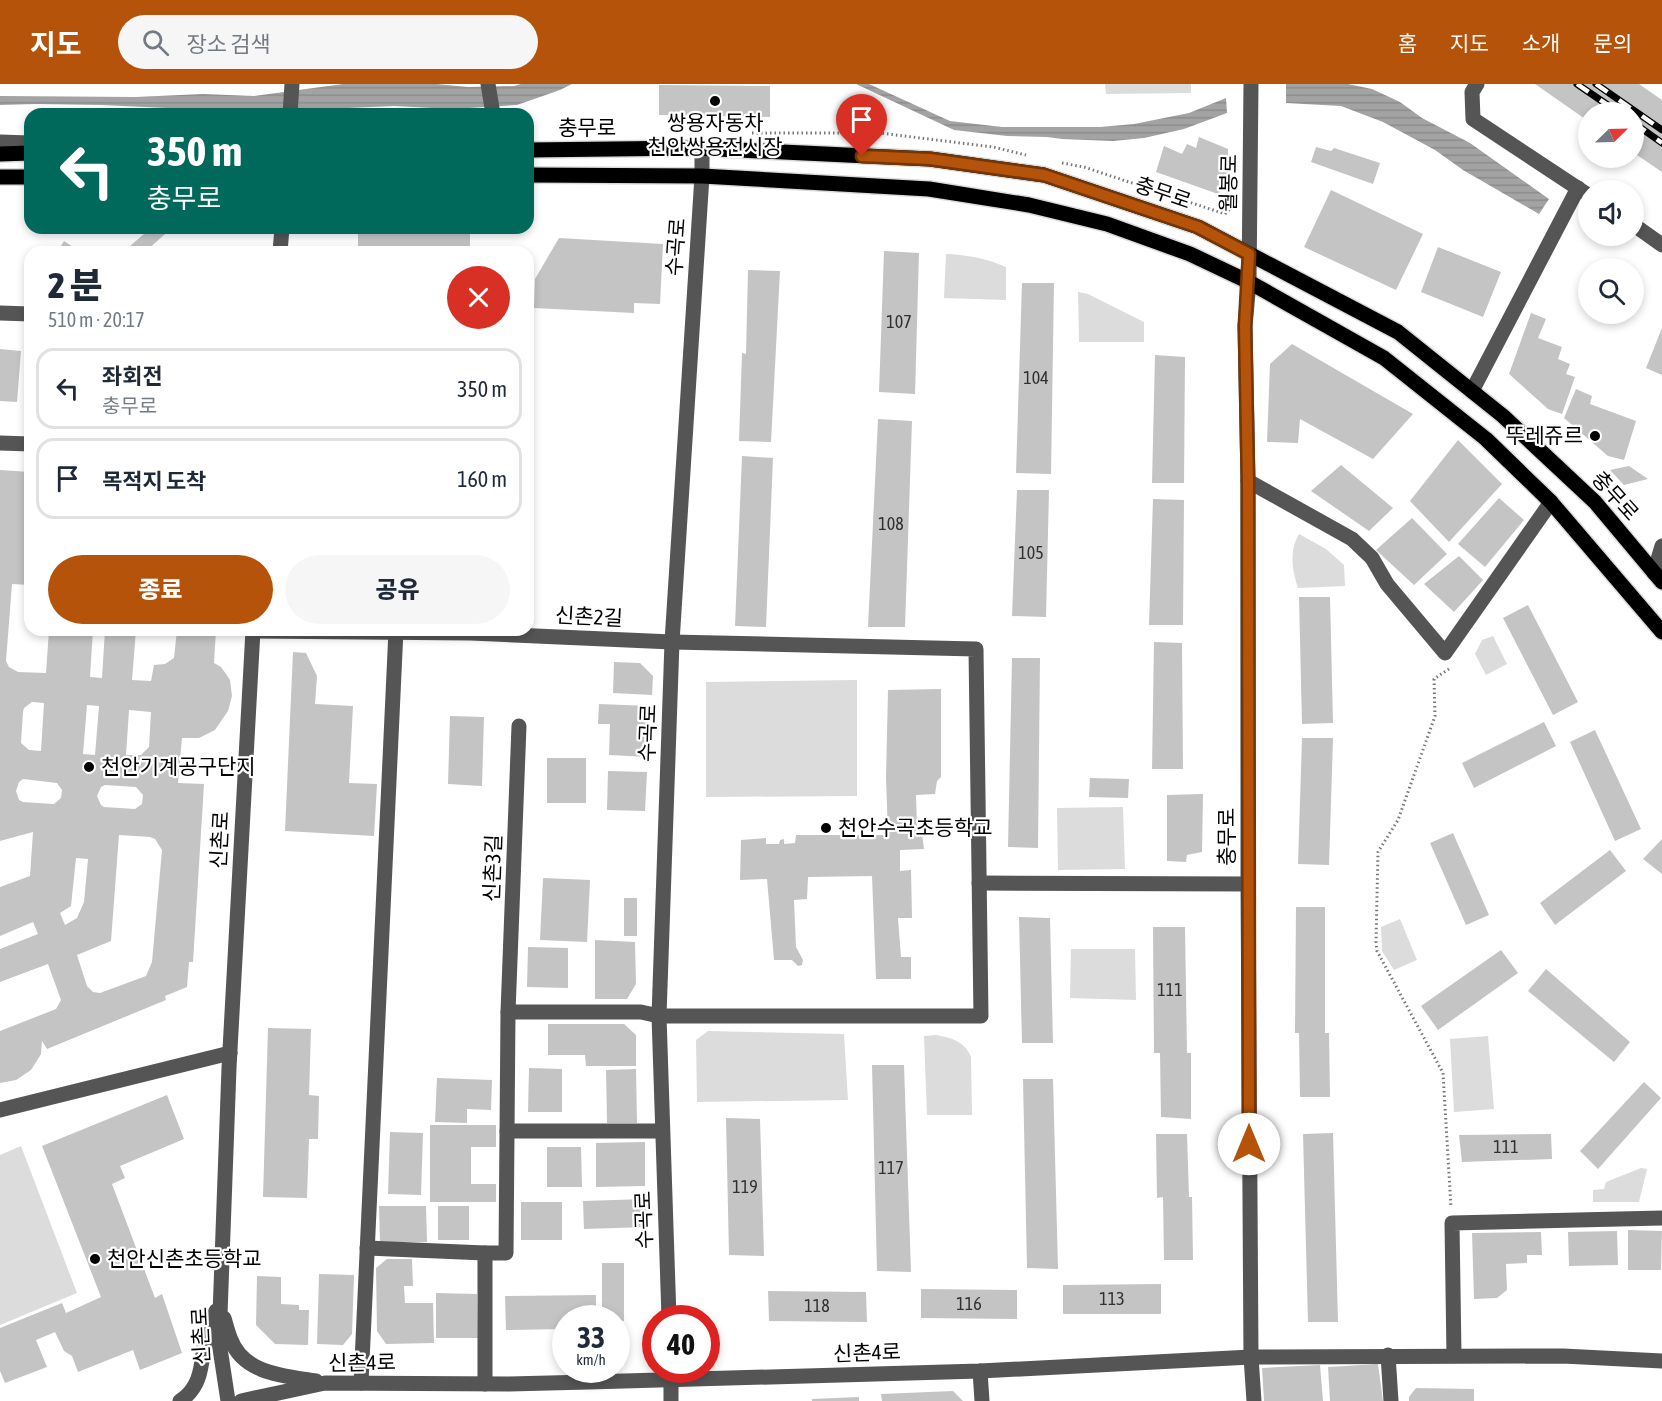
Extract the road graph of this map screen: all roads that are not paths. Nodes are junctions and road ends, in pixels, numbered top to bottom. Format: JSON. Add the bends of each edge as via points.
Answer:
{"nodes":[{"id":1,"x":292,"y":84,"type":"edge"},
{"id":2,"x":488,"y":84,"type":"edge"},
{"id":3,"x":1251,"y":84,"type":"edge"},
{"id":4,"x":1477,"y":84,"type":"edge"},
{"id":5,"x":290,"y":108,"type":"edge"},
{"id":6,"x":492,"y":108,"type":"edge"},
{"id":7,"x":0,"y":142,"type":"edge"},
{"id":8,"x":24,"y":143,"type":"edge"},
{"id":9,"x":702,"y":149,"type":"junction"},
{"id":10,"x":534,"y":150,"type":"edge"},
{"id":11,"x":24,"y":153,"type":"edge"},
{"id":12,"x":0,"y":154,"type":"edge"},
{"id":13,"x":534,"y":175,"type":"edge"},
{"id":14,"x":702,"y":176,"type":"junction"},
{"id":15,"x":0,"y":177,"type":"edge"},
{"id":16,"x":24,"y":177,"type":"edge"},
{"id":17,"x":1578,"y":188,"type":"edge"},
{"id":18,"x":1578,"y":200,"type":"edge"},
{"id":19,"x":1644,"y":232,"type":"edge"},
{"id":20,"x":1662,"y":245,"type":"edge"},
{"id":21,"x":1249,"y":254,"type":"junction"},
{"id":22,"x":1249,"y":282,"type":"junction"},
{"id":23,"x":0,"y":313,"type":"edge"},
{"id":24,"x":24,"y":314,"type":"edge"},
{"id":25,"x":1472,"y":391,"type":"junction"},
{"id":26,"x":0,"y":443,"type":"edge"},
{"id":27,"x":24,"y":444,"type":"edge"},
{"id":28,"x":1248,"y":481,"type":"junction"},
{"id":29,"x":1551,"y":502,"type":"junction"},
{"id":30,"x":1662,"y":546,"type":"edge"},
{"id":31,"x":1658,"y":577,"type":"edge"},
{"id":32,"x":1662,"y":632,"type":"edge"},
{"id":33,"x":253,"y":636,"type":"edge"},
{"id":34,"x":396,"y":636,"type":"edge"},
{"id":35,"x":534,"y":636,"type":"edge"},
{"id":36,"x":672,"y":642,"type":"junction"},
{"id":37,"x":519,"y":726,"type":"dead end"},
{"id":38,"x":979,"y":883,"type":"junction"},
{"id":39,"x":1248,"y":884,"type":"junction"},
{"id":40,"x":508,"y":1012,"type":"junction"},
{"id":41,"x":659,"y":1016,"type":"junction"},
{"id":42,"x":230,"y":1053,"type":"junction"},
{"id":43,"x":0,"y":1110,"type":"edge"},
{"id":44,"x":507,"y":1131,"type":"junction"},
{"id":45,"x":662,"y":1131,"type":"junction"},
{"id":46,"x":1662,"y":1218,"type":"edge"},
{"id":47,"x":367,"y":1248,"type":"junction"},
{"id":48,"x":485,"y":1252,"type":"junction"},
{"id":49,"x":220,"y":1303,"type":"junction"},
{"id":50,"x":669,"y":1305,"type":"edge"},
{"id":51,"x":1388,"y":1355,"type":"junction"},
{"id":52,"x":1454,"y":1355,"type":"junction"},
{"id":53,"x":1251,"y":1357,"type":"junction"},
{"id":54,"x":1662,"y":1361,"type":"edge"},
{"id":55,"x":980,"y":1371,"type":"junction"},
{"id":56,"x":720,"y":1374,"type":"edge"},
{"id":57,"x":642,"y":1376,"type":"edge"},
{"id":58,"x":325,"y":1383,"type":"junction"},
{"id":59,"x":361,"y":1383,"type":"junction"},
{"id":60,"x":671,"y":1383,"type":"edge"},
{"id":61,"x":485,"y":1384,"type":"junction"},
{"id":62,"x":180,"y":1401,"type":"edge"},
{"id":63,"x":228,"y":1401,"type":"edge"},
{"id":64,"x":241,"y":1401,"type":"edge"},
{"id":65,"x":671,"y":1401,"type":"edge"},
{"id":66,"x":982,"y":1401,"type":"edge"},
{"id":67,"x":1254,"y":1401,"type":"edge"},
{"id":68,"x":1391,"y":1401,"type":"edge"}],
"edges":[{"from":1,"to":5,"type":"street"},
{"from":2,"to":6,"type":"street"},
{"from":3,"to":21,"type":"street","name":"월봉로"},
{"from":4,"to":17,"type":"street","via":[[1472,92],[1473,119]]},
{"from":7,"to":8,"type":"street"},
{"from":9,"to":10,"type":"main road","name":"충무로"},
{"from":9,"to":14,"type":"street","name":"수곡로"},
{"from":9,"to":21,"type":"main road","name":"충무로","via":[[930,159],[1044,175],[1198,227]]},
{"from":11,"to":12,"type":"main road"},
{"from":13,"to":14,"type":"main road"},
{"from":14,"to":22,"type":"main road","via":[[929,189],[1029,205],[1107,225],[1190,254]]},
{"from":14,"to":36,"type":"street","name":"수곡로"},
{"from":15,"to":16,"type":"main road"},
{"from":18,"to":25,"type":"street"},
{"from":19,"to":20,"type":"street"},
{"from":21,"to":22,"type":"street","name":"월봉로"},
{"from":21,"to":25,"type":"main road","name":"충무로","via":[[1398,332]]},
{"from":22,"to":28,"type":"street","name":"충무로","via":[[1245,326]]},
{"from":22,"to":29,"type":"main road","via":[[1384,358],[1486,439]]},
{"from":23,"to":24,"type":"street"},
{"from":25,"to":31,"type":"main road","name":"충무로","via":[[1595,502]]},
{"from":26,"to":27,"type":"street"},
{"from":28,"to":29,"type":"street","via":[[1352,539],[1372,558],[1387,584],[1446,653]]},
{"from":28,"to":39,"type":"street","name":"충무로"},
{"from":29,"to":32,"type":"main road"},
{"from":30,"to":31,"type":"street"},
{"from":33,"to":42,"type":"street","name":"신촌로"},
{"from":34,"to":47,"type":"street"},
{"from":35,"to":36,"type":"street","name":"신촌2길"},
{"from":36,"to":38,"type":"street","name":"신촌2길","via":[[975,649]]},
{"from":36,"to":41,"type":"street","name":"수곡로"},
{"from":37,"to":40,"type":"street","name":"신촌3길"},
{"from":38,"to":39,"type":"street"},
{"from":38,"to":41,"type":"street","via":[[981,1016]]},
{"from":39,"to":53,"type":"street","name":"충무로"},
{"from":40,"to":41,"type":"street","via":[[641,1012]]},
{"from":40,"to":44,"type":"street"},
{"from":41,"to":45,"type":"street","name":"수곡로"},
{"from":42,"to":43,"type":"street"},
{"from":42,"to":49,"type":"street","name":"신촌로"},
{"from":44,"to":45,"type":"street"},
{"from":44,"to":48,"type":"street","via":[[506,1253]]},
{"from":45,"to":50,"type":"street","name":"수곡로"},
{"from":46,"to":52,"type":"street","via":[[1452,1223]]},
{"from":47,"to":48,"type":"street"},
{"from":47,"to":59,"type":"street"},
{"from":48,"to":61,"type":"street"},
{"from":49,"to":58,"type":"street","via":[[231,1343],[245,1360],[262,1371]]},
{"from":49,"to":62,"type":"street","via":[[209,1327],[199,1380]]},
{"from":49,"to":63,"type":"street","name":"신촌로","via":[[219,1342]]},
{"from":51,"to":52,"type":"street","name":"신촌4로"},
{"from":51,"to":53,"type":"street","name":"신촌4로"},
{"from":51,"to":68,"type":"street"},
{"from":52,"to":54,"type":"street","name":"신촌4로"},
{"from":53,"to":55,"type":"street","name":"신촌4로"},
{"from":53,"to":67,"type":"street","name":"충무로"},
{"from":55,"to":56,"type":"street","name":"신촌4로"},
{"from":55,"to":66,"type":"street"},
{"from":57,"to":61,"type":"street","name":"신촌4로"},
{"from":58,"to":59,"type":"street","name":"신촌4로"},
{"from":58,"to":64,"type":"street","name":"신촌4로"},
{"from":59,"to":61,"type":"street","name":"신촌4로"},
{"from":60,"to":65,"type":"street"}]}
